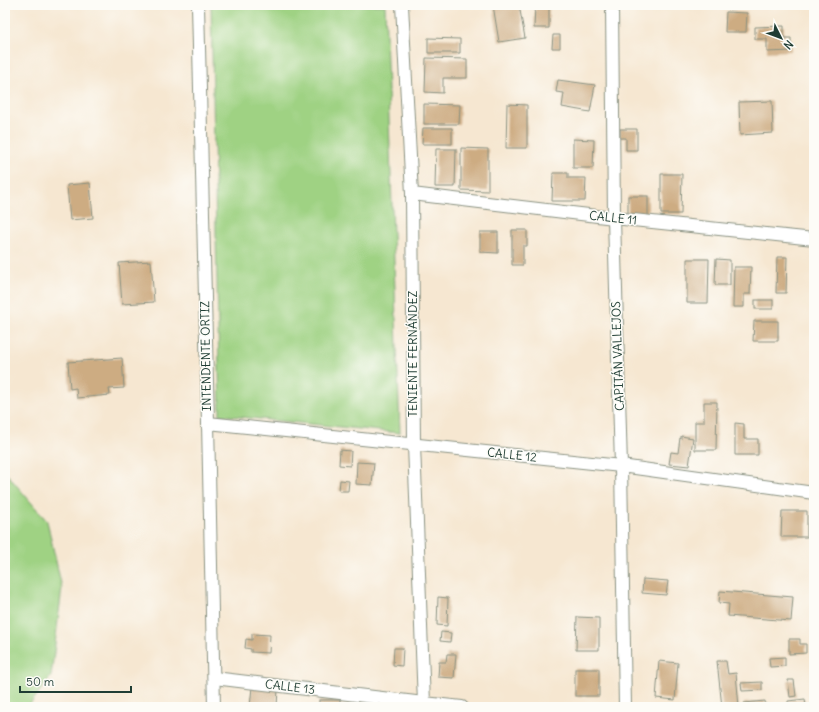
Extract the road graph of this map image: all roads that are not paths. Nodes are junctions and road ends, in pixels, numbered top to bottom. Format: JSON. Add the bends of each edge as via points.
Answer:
{"nodes":[{"id":1,"x":198,"y":5,"type":"edge"},
{"id":2,"x":402,"y":5,"type":"edge"},
{"id":3,"x":612,"y":5,"type":"edge"},
{"id":4,"x":412,"y":194,"type":"junction"},
{"id":5,"x":614,"y":218,"type":"junction"},
{"id":6,"x":814,"y":239,"type":"edge"},
{"id":7,"x":208,"y":423,"type":"junction"},
{"id":8,"x":414,"y":444,"type":"junction"},
{"id":9,"x":621,"y":466,"type":"junction"},
{"id":10,"x":814,"y":493,"type":"edge"},
{"id":11,"x":214,"y":678,"type":"junction"},
{"id":12,"x":424,"y":703,"type":"junction"},
{"id":13,"x":214,"y":707,"type":"edge"},
{"id":14,"x":462,"y":707,"type":"edge"},
{"id":15,"x":625,"y":707,"type":"edge"}],
"edges":[{"from":1,"to":7,"type":"street","name":"INTENDENTE ORTIZ"},
{"from":2,"to":4,"type":"street","name":"TENIENTE FERNÁNDEZ"},
{"from":3,"to":5,"type":"street","name":"CAPITÁN VALLEJOS"},
{"from":4,"to":5,"type":"street","name":"CALLE 11"},
{"from":4,"to":8,"type":"street","name":"TENIENTE FERNÁNDEZ"},
{"from":5,"to":6,"type":"street","name":"CALLE 11"},
{"from":5,"to":9,"type":"street","name":"CAPITÁN VALLEJOS"},
{"from":7,"to":8,"type":"street","name":"CALLE 12"},
{"from":7,"to":11,"type":"street","name":"INTENDENTE ORTIZ"},
{"from":8,"to":9,"type":"street","name":"CALLE 12"},
{"from":8,"to":12,"type":"street","name":"TENIENTE FERNÁNDEZ"},
{"from":9,"to":10,"type":"street","name":"CALLE 12"},
{"from":9,"to":15,"type":"street","name":"CAPITÁN VALLEJOS"},
{"from":11,"to":12,"type":"street","name":"CALLE 13"},
{"from":11,"to":13,"type":"street","name":"INTENDENTE ORTIZ"},
{"from":12,"to":14,"type":"street","name":"CALLE 13"}]}
